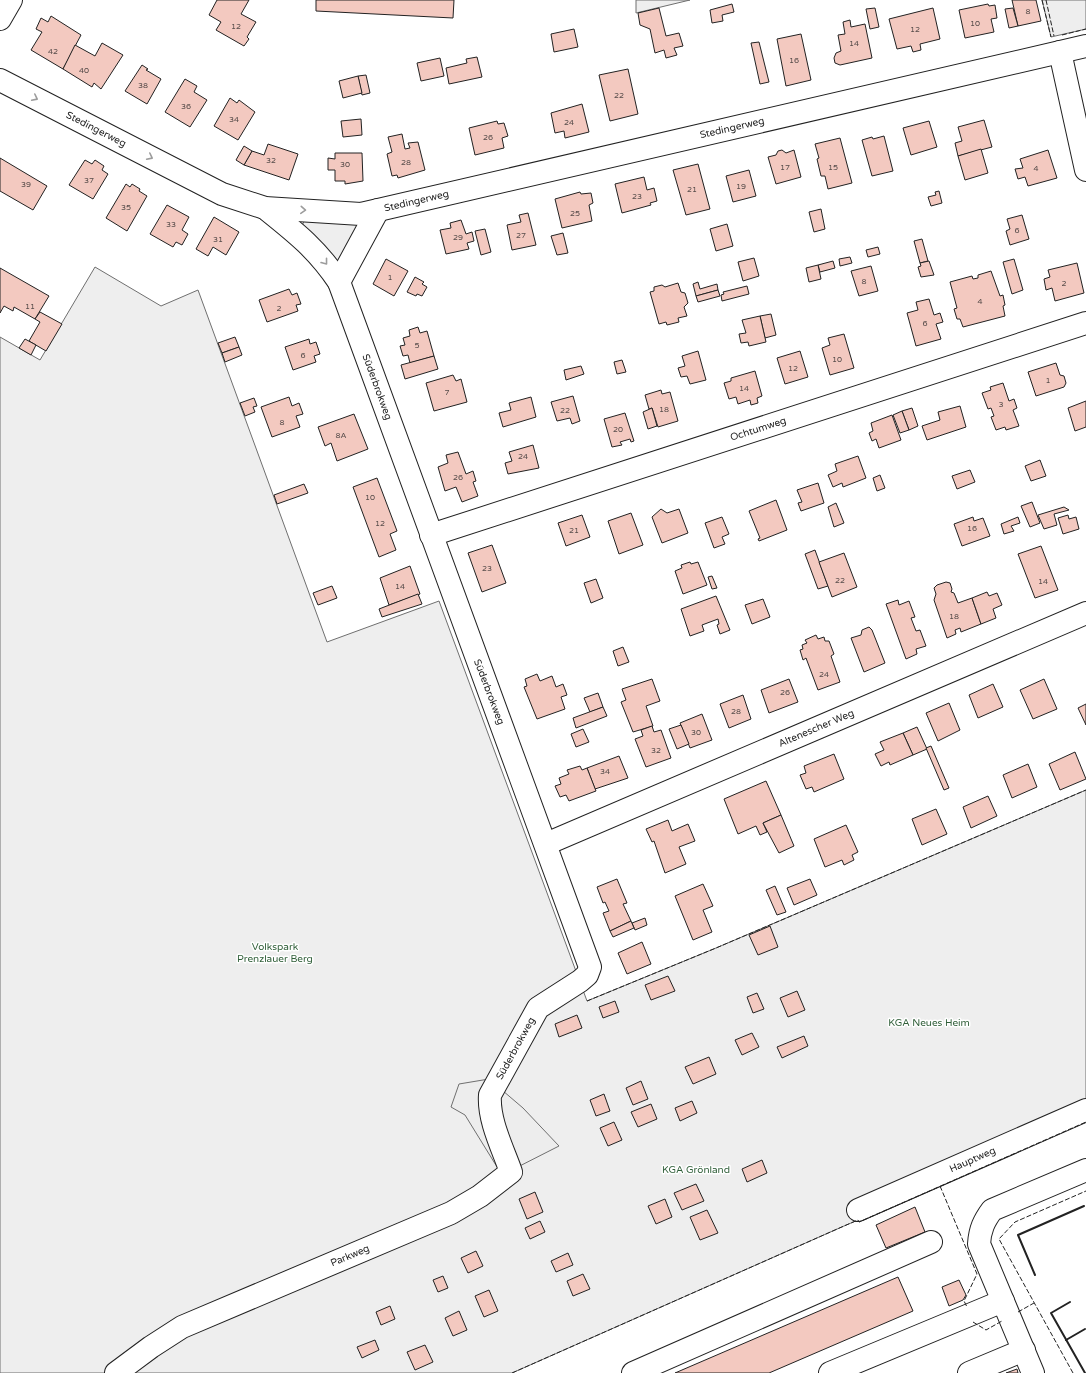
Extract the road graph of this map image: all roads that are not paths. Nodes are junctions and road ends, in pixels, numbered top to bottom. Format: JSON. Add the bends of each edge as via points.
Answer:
{"nodes":[{"id":1,"x":11,"y":0,"type":"edge"},
{"id":2,"x":0,"y":18,"type":"edge"},
{"id":3,"x":1086,"y":46,"type":"edge"},
{"id":4,"x":1060,"y":52,"type":"junction"},
{"id":5,"x":0,"y":80,"type":"edge"},
{"id":6,"x":1086,"y":170,"type":"edge"},
{"id":7,"x":265,"y":208,"type":"junction"},
{"id":8,"x":378,"y":210,"type":"junction"},
{"id":9,"x":339,"y":282,"type":"junction"},
{"id":10,"x":1086,"y":323,"type":"edge"},
{"id":11,"x":431,"y":535,"type":"junction"},
{"id":12,"x":1086,"y":612,"type":"edge"},
{"id":13,"x":546,"y":844,"type":"junction"},
{"id":14,"x":1086,"y":1110,"type":"edge"},
{"id":15,"x":1086,"y":1170,"type":"edge"},
{"id":16,"x":511,"y":1172,"type":"joint"},
{"id":17,"x":858,"y":1210,"type":"dead end"},
{"id":18,"x":931,"y":1242,"type":"dead end"},
{"id":19,"x":1003,"y":1301,"type":"junction"},
{"id":20,"x":1024,"y":1350,"type":"junction"},
{"id":21,"x":855,"y":1368,"type":"edge"},
{"id":22,"x":116,"y":1373,"type":"edge"},
{"id":23,"x":633,"y":1373,"type":"edge"},
{"id":24,"x":830,"y":1373,"type":"edge"},
{"id":25,"x":969,"y":1373,"type":"edge"},
{"id":26,"x":1033,"y":1373,"type":"edge"}],
"edges":[{"from":1,"to":2,"type":"street"},
{"from":3,"to":4,"type":"street","name":"Stedingerweg"},
{"from":4,"to":6,"type":"street"},
{"from":4,"to":8,"type":"street","name":"Stedingerweg"},
{"from":5,"to":7,"type":"street","name":"Stedingerweg","one_way":true,"via":[[222,194]]},
{"from":7,"to":8,"type":"street","name":"Stedingerweg","one_way":true,"via":[[361,214]]},
{"from":7,"to":9,"type":"street","name":"Süderbrokweg","one_way":true,"via":[[324,260]]},
{"from":8,"to":9,"type":"street","name":"Stedingerweg"},
{"from":9,"to":11,"type":"street","name":"Süderbrokweg"},
{"from":10,"to":11,"type":"street","name":"Ochtumweg"},
{"from":11,"to":13,"type":"street","name":"Süderbrokweg"},
{"from":12,"to":13,"type":"street","name":"Altenescher Weg"},
{"from":13,"to":16,"type":"street","name":"Süderbrokweg","via":[[590,963],[587,975],[538,1008],[490,1095],[489,1104],[495,1128]]},
{"from":14,"to":17,"type":"street","name":"Hauptweg"},
{"from":15,"to":19,"type":"street","via":[[992,1210],[983,1222],[980,1244]]},
{"from":16,"to":22,"type":"street","name":"Parkweg","via":[[480,1196],[451,1213],[182,1327]]},
{"from":18,"to":23,"type":"street"},
{"from":19,"to":20,"type":"street"},
{"from":19,"to":21,"type":"street"},
{"from":20,"to":25,"type":"street"},
{"from":20,"to":26,"type":"street"},
{"from":21,"to":24,"type":"street"}]}
